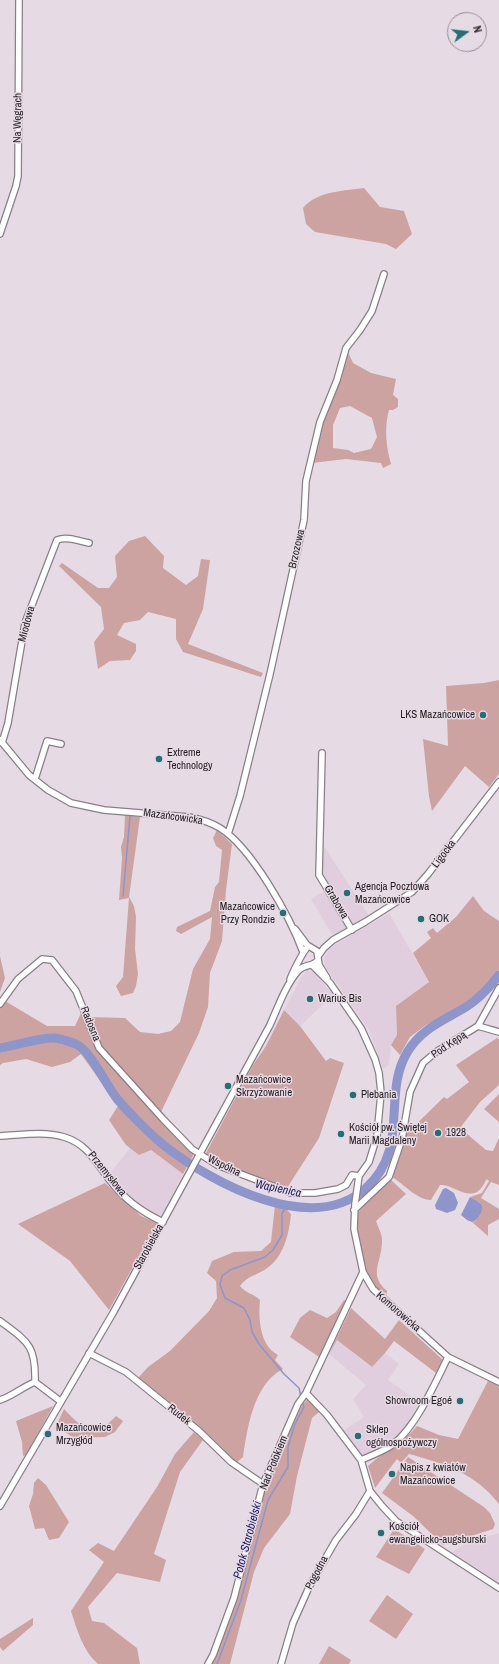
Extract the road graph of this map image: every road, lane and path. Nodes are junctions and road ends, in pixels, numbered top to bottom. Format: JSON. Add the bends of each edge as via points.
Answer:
{"nodes":[{"id":1,"x":19,"y":0,"type":"edge"},
{"id":2,"x":0,"y":234,"type":"edge"},
{"id":3,"x":384,"y":274,"type":"dead end"},
{"id":4,"x":89,"y":543,"type":"dead end"},
{"id":5,"x":1,"y":742,"type":"edge"},
{"id":6,"x":61,"y":744,"type":"dead end"},
{"id":7,"x":322,"y":753,"type":"dead end"},
{"id":8,"x":35,"y":779,"type":"junction"},
{"id":9,"x":499,"y":782,"type":"edge"},
{"id":10,"x":228,"y":834,"type":"junction"},
{"id":11,"x":294,"y":928,"type":"junction"},
{"id":12,"x":352,"y":930,"type":"junction"},
{"id":13,"x":333,"y":940,"type":"junction"},
{"id":14,"x":313,"y":948,"type":"junction"},
{"id":15,"x":303,"y":955,"type":"junction"},
{"id":16,"x":319,"y":958,"type":"junction"},
{"id":17,"x":310,"y":965,"type":"junction"},
{"id":18,"x":290,"y":984,"type":"junction"},
{"id":19,"x":330,"y":984,"type":"junction"},
{"id":20,"x":499,"y":988,"type":"edge"},
{"id":21,"x":0,"y":1004,"type":"edge"},
{"id":22,"x":478,"y":1026,"type":"junction"},
{"id":23,"x":499,"y":1032,"type":"edge"},
{"id":24,"x":0,"y":1136,"type":"edge"},
{"id":25,"x":198,"y":1156,"type":"junction"},
{"id":26,"x":359,"y":1176,"type":"junction"},
{"id":27,"x":354,"y":1207,"type":"junction"},
{"id":28,"x":163,"y":1222,"type":"junction"},
{"id":29,"x":363,"y":1272,"type":"junction"},
{"id":30,"x":0,"y":1321,"type":"edge"},
{"id":31,"x":89,"y":1353,"type":"junction"},
{"id":32,"x":448,"y":1357,"type":"junction"},
{"id":33,"x":35,"y":1382,"type":"junction"},
{"id":34,"x":499,"y":1382,"type":"edge"},
{"id":35,"x":305,"y":1395,"type":"junction"},
{"id":36,"x":0,"y":1400,"type":"edge"},
{"id":37,"x":60,"y":1402,"type":"junction"},
{"id":38,"x":361,"y":1460,"type":"junction"},
{"id":39,"x":264,"y":1484,"type":"junction"},
{"id":40,"x":370,"y":1491,"type":"junction"},
{"id":41,"x":0,"y":1506,"type":"edge"},
{"id":42,"x":499,"y":1588,"type":"edge"},
{"id":43,"x":208,"y":1664,"type":"edge"},
{"id":44,"x":282,"y":1664,"type":"edge"}],
"edges":[{"from":1,"to":2,"type":"street","name":"Na Węgrach","via":[[18,176]]},
{"from":3,"to":10,"type":"street","name":"Brzozowa","via":[[372,311],[346,348],[318,429],[306,481],[304,520],[270,674]]},
{"from":4,"to":5,"type":"street","name":"Miodowa","via":[[61,538],[57,540],[25,623],[8,723]]},
{"from":5,"to":8,"type":"street","name":"Mazańcowicka"},
{"from":6,"to":8,"type":"street","via":[[47,741]]},
{"from":7,"to":12,"type":"street","name":"Grabowa","via":[[319,875]]},
{"from":8,"to":10,"type":"street","name":"Mazańcowicka","via":[[71,803],[104,810],[200,819],[212,823]]},
{"from":9,"to":12,"type":"street","name":"Ligocka","via":[[420,884],[402,899]]},
{"from":10,"to":11,"type":"street","name":"Mazańcowicka","via":[[266,880]]},
{"from":11,"to":14,"type":"street"},
{"from":11,"to":15,"type":"street","name":"Mazańcowicka"},
{"from":12,"to":13,"type":"street","name":"Ligocka"},
{"from":13,"to":14,"type":"street"},
{"from":13,"to":16,"type":"street","name":"Ligocka","via":[[324,948]]},
{"from":14,"to":15,"type":"street","via":[[306,949]]},
{"from":14,"to":16,"type":"street"},
{"from":15,"to":17,"type":"street","via":[[304,962]]},
{"from":15,"to":18,"type":"street","via":[[293,971]]},
{"from":16,"to":17,"type":"street"},
{"from":16,"to":19,"type":"street"},
{"from":17,"to":18,"type":"street","via":[[300,970]]},
{"from":17,"to":19,"type":"street","name":"Komorowicka"},
{"from":18,"to":25,"type":"street","name":"Starobielska"},
{"from":19,"to":26,"type":"street","name":"Komorowicka","via":[[361,1028],[379,1073],[381,1093],[377,1136],[369,1162]]},
{"from":20,"to":22,"type":"street","name":"Pod Kępą"},
{"from":21,"to":25,"type":"street","name":"Radosna","via":[[18,980],[42,959],[52,960],[76,991],[99,1048]]},
{"from":22,"to":23,"type":"street"},
{"from":22,"to":27,"type":"street","name":"Pod Kępą","via":[[436,1052],[424,1063],[410,1092],[402,1139],[389,1177]]},
{"from":24,"to":28,"type":"street","name":"Przemysłowa","via":[[43,1134],[72,1140],[89,1152],[108,1178],[142,1213]]},
{"from":25,"to":26,"type":"street","name":"Wspólna","via":[[291,1193],[315,1193],[338,1189],[346,1185],[352,1175]]},
{"from":25,"to":28,"type":"street","name":"Starobielska"},
{"from":26,"to":27,"type":"street","name":"Komorowicka"},
{"from":27,"to":29,"type":"street","name":"Komorowicka","via":[[354,1229]]},
{"from":28,"to":31,"type":"street","name":"Starobielska"},
{"from":29,"to":32,"type":"street","name":"Komorowicka","via":[[373,1289]]},
{"from":29,"to":35,"type":"street","name":"Nad Potokiem"},
{"from":30,"to":33,"type":"street","via":[[25,1340],[33,1352]]},
{"from":31,"to":37,"type":"street","name":"Starobielska"},
{"from":31,"to":39,"type":"street","name":"Rudek","via":[[126,1372],[199,1431],[231,1462]]},
{"from":32,"to":34,"type":"street","name":"Komorowicka"},
{"from":32,"to":38,"type":"street","via":[[431,1392],[404,1434],[390,1447]]},
{"from":33,"to":36,"type":"street"},
{"from":33,"to":37,"type":"street"},
{"from":35,"to":38,"type":"street","via":[[327,1414]]},
{"from":35,"to":39,"type":"street","name":"Nad Potokiem","via":[[298,1404]]},
{"from":37,"to":41,"type":"street","name":"Starobielska"},
{"from":38,"to":40,"type":"street"},
{"from":39,"to":43,"type":"street","name":"Nad Potokiem","via":[[234,1598]]},
{"from":40,"to":42,"type":"street","via":[[396,1521]]},
{"from":40,"to":44,"type":"street","name":"Pogodna","via":[[336,1540],[310,1585],[293,1623]]}]}
